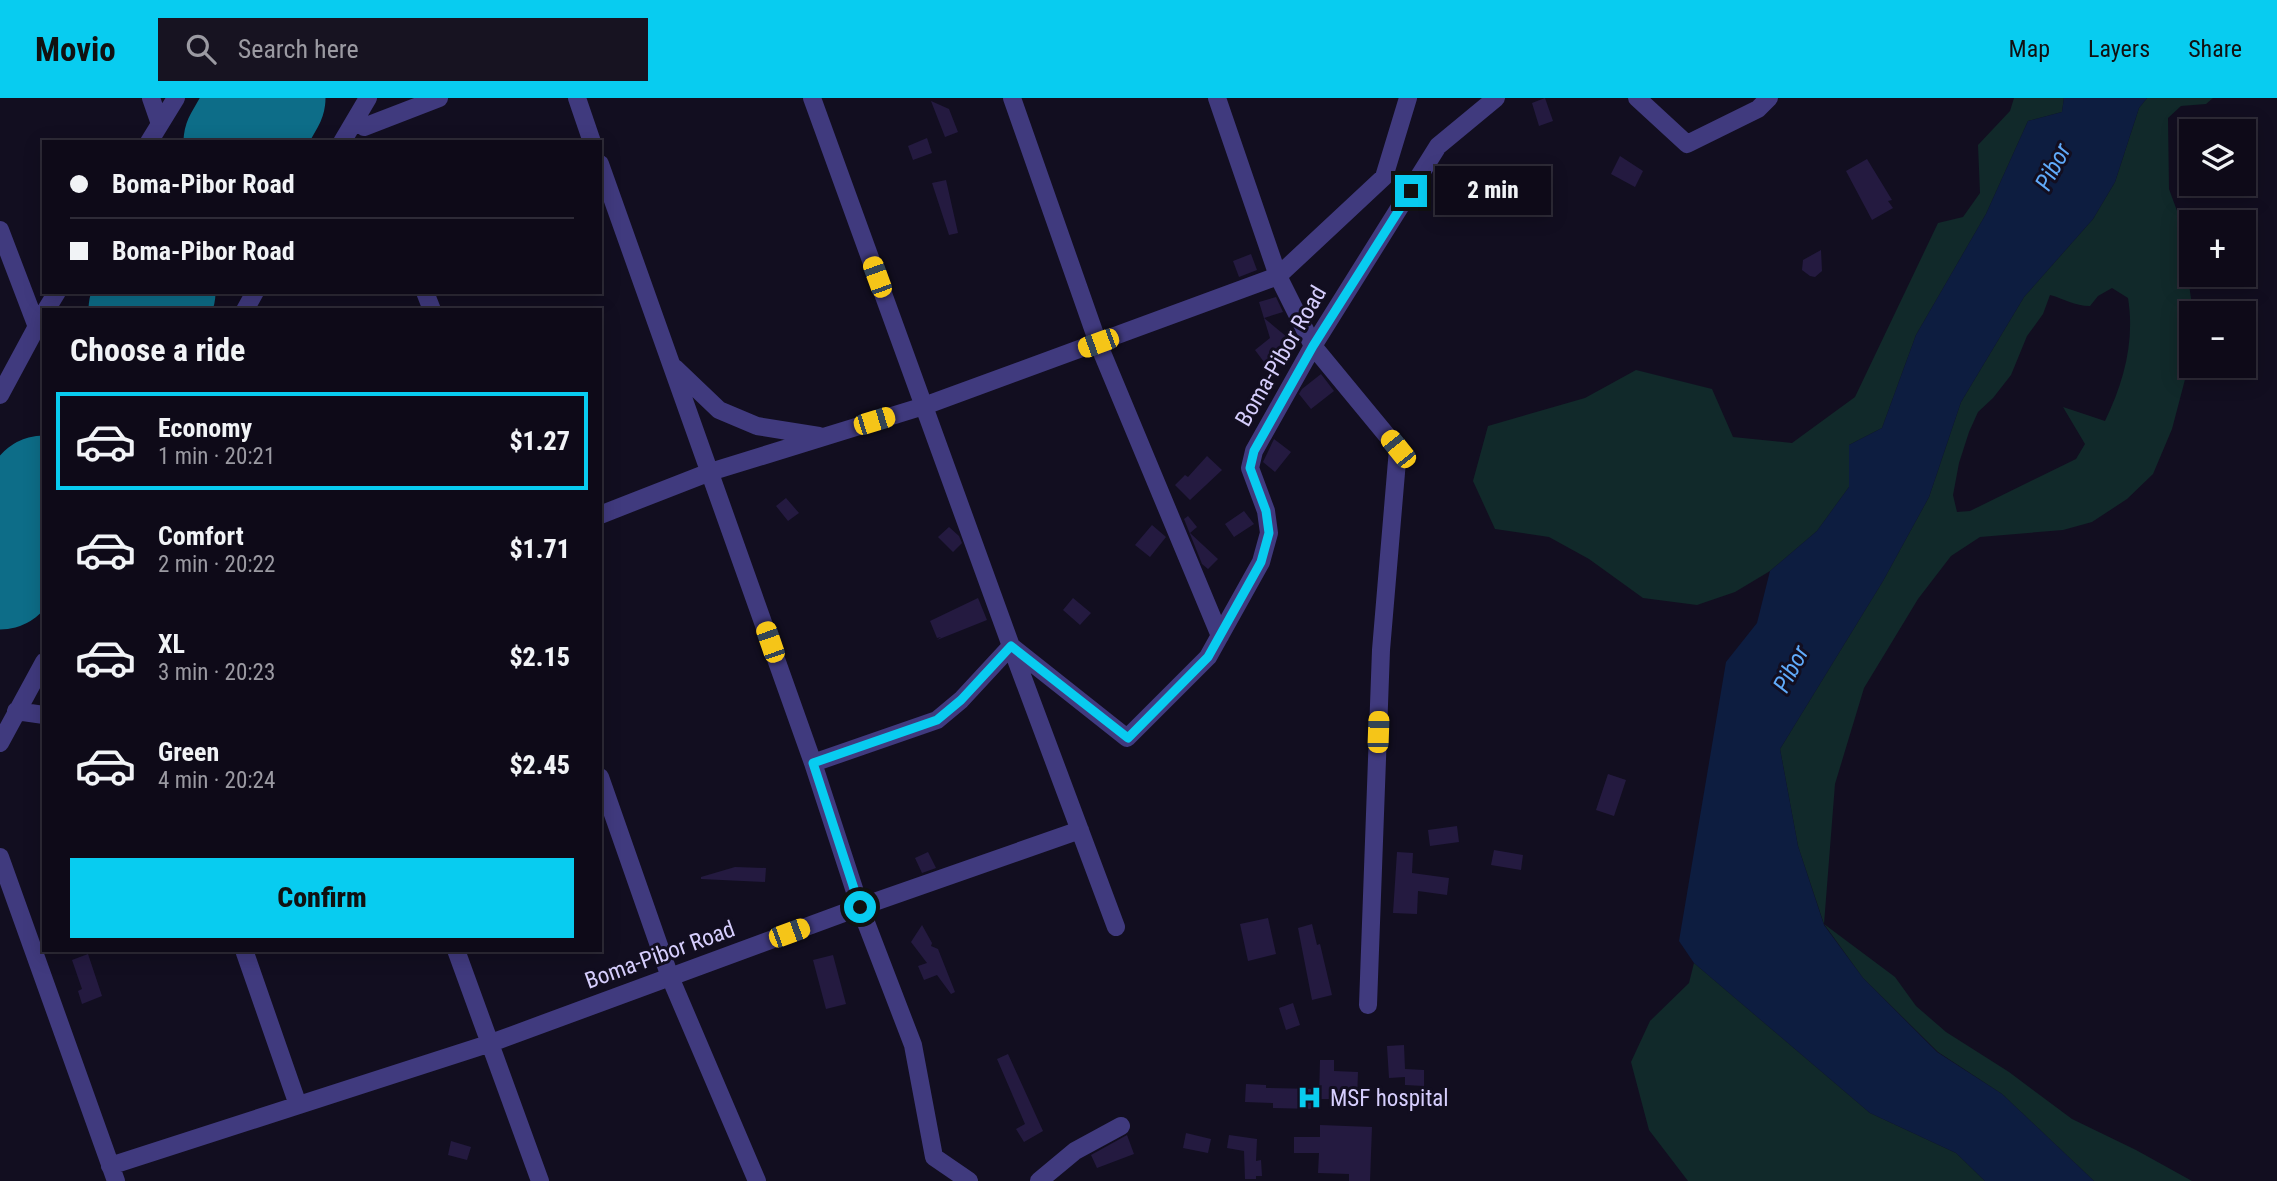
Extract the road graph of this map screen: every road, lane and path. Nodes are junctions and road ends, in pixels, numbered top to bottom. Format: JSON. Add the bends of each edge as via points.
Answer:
{"nodes":[{"id":1,"x":151,"y":98,"type":"edge"},
{"id":2,"x":176,"y":98,"type":"edge"},
{"id":3,"x":439,"y":98,"type":"edge"},
{"id":4,"x":577,"y":98,"type":"edge"},
{"id":5,"x":812,"y":98,"type":"edge"},
{"id":6,"x":1012,"y":98,"type":"edge"},
{"id":7,"x":1217,"y":98,"type":"edge"},
{"id":8,"x":1408,"y":98,"type":"edge"},
{"id":9,"x":1496,"y":98,"type":"edge"},
{"id":10,"x":1637,"y":98,"type":"edge"},
{"id":11,"x":1769,"y":98,"type":"edge"},
{"id":12,"x":365,"y":120,"type":"edge"},
{"id":13,"x":160,"y":124,"type":"junction"},
{"id":14,"x":150,"y":140,"type":"edge"},
{"id":15,"x":344,"y":140,"type":"edge"},
{"id":16,"x":591,"y":140,"type":"edge"},
{"id":17,"x":602,"y":170,"type":"edge"},
{"id":18,"x":0,"y":230,"type":"edge"},
{"id":19,"x":1278,"y":276,"type":"junction"},
{"id":20,"x":42,"y":317,"type":"edge"},
{"id":21,"x":1098,"y":343,"type":"junction"},
{"id":22,"x":1313,"y":346,"type":"junction"},
{"id":23,"x":672,"y":366,"type":"junction"},
{"id":24,"x":0,"y":395,"type":"edge"},
{"id":25,"x":924,"y":406,"type":"junction"},
{"id":26,"x":823,"y":437,"type":"junction"},
{"id":27,"x":710,"y":472,"type":"junction"},
{"id":28,"x":602,"y":513,"type":"edge"},
{"id":29,"x":1220,"y":636,"type":"junction"},
{"id":30,"x":1011,"y":646,"type":"junction"},
{"id":31,"x":42,"y":666,"type":"edge"},
{"id":32,"x":16,"y":711,"type":"junction"},
{"id":33,"x":42,"y":715,"type":"edge"},
{"id":34,"x":0,"y":743,"type":"edge"},
{"id":35,"x":813,"y":763,"type":"junction"},
{"id":36,"x":602,"y":783,"type":"edge"},
{"id":37,"x":1080,"y":830,"type":"junction"},
{"id":38,"x":0,"y":857,"type":"edge"},
{"id":39,"x":860,"y":907,"type":"junction"},
{"id":40,"x":1116,"y":927,"type":"dead end"},
{"id":41,"x":245,"y":952,"type":"edge"},
{"id":42,"x":457,"y":952,"type":"edge"},
{"id":43,"x":670,"y":977,"type":"junction"},
{"id":44,"x":1368,"y":1005,"type":"dead end"},
{"id":45,"x":491,"y":1043,"type":"junction"},
{"id":46,"x":298,"y":1105,"type":"junction"},
{"id":47,"x":1121,"y":1126,"type":"dead end"},
{"id":48,"x":113,"y":1174,"type":"edge"},
{"id":49,"x":540,"y":1181,"type":"edge"},
{"id":50,"x":757,"y":1181,"type":"edge"},
{"id":51,"x":969,"y":1181,"type":"edge"},
{"id":52,"x":1039,"y":1181,"type":"edge"}],
"edges":[{"from":1,"to":13,"type":"street"},
{"from":2,"to":13,"type":"street"},
{"from":3,"to":12,"type":"street"},
{"from":4,"to":16,"type":"street"},
{"from":5,"to":25,"type":"street"},
{"from":6,"to":21,"type":"street"},
{"from":7,"to":19,"type":"street"},
{"from":8,"to":19,"type":"street","via":[[1384,177]]},
{"from":9,"to":22,"type":"street","name":"Boma-Pibor Road","via":[[1438,146]]},
{"from":10,"to":11,"type":"street","via":[[1687,144],[1758,109]]},
{"from":12,"to":15,"type":"street"},
{"from":13,"to":14,"type":"street"},
{"from":17,"to":23,"type":"street"},
{"from":18,"to":20,"type":"street"},
{"from":19,"to":21,"type":"street"},
{"from":19,"to":22,"type":"street"},
{"from":20,"to":24,"type":"street"},
{"from":21,"to":25,"type":"street"},
{"from":21,"to":29,"type":"street"},
{"from":22,"to":29,"type":"street","name":"Boma-Pibor Road","via":[[1254,451],[1250,468],[1269,533],[1261,562]]},
{"from":22,"to":44,"type":"street","via":[[1398,449],[1381,650]]},
{"from":23,"to":26,"type":"street","via":[[719,410],[757,426]]},
{"from":23,"to":27,"type":"street"},
{"from":25,"to":26,"type":"street"},
{"from":25,"to":30,"type":"street"},
{"from":26,"to":27,"type":"street"},
{"from":27,"to":28,"type":"street"},
{"from":27,"to":35,"type":"street"},
{"from":29,"to":30,"type":"street","name":"Boma-Pibor Road","via":[[1208,657],[1128,738]]},
{"from":30,"to":35,"type":"street","via":[[937,720]]},
{"from":30,"to":37,"type":"street"},
{"from":31,"to":32,"type":"street"},
{"from":32,"to":33,"type":"street"},
{"from":32,"to":34,"type":"street"},
{"from":35,"to":39,"type":"street"},
{"from":36,"to":43,"type":"street"},
{"from":37,"to":39,"type":"street","name":"Boma-Pibor Road"},
{"from":37,"to":40,"type":"street"},
{"from":38,"to":48,"type":"street"},
{"from":39,"to":43,"type":"street","name":"Boma-Pibor Road"},
{"from":39,"to":51,"type":"street","via":[[913,1045],[934,1157]]},
{"from":41,"to":46,"type":"street"},
{"from":42,"to":45,"type":"street"},
{"from":43,"to":45,"type":"street","name":"Boma-Pibor Road"},
{"from":43,"to":50,"type":"street"},
{"from":45,"to":46,"type":"street","name":"Boma-Pibor Road"},
{"from":45,"to":49,"type":"street"},
{"from":46,"to":48,"type":"street","name":"Boma-Pibor Road"},
{"from":47,"to":52,"type":"street","via":[[1075,1151]]}]}
